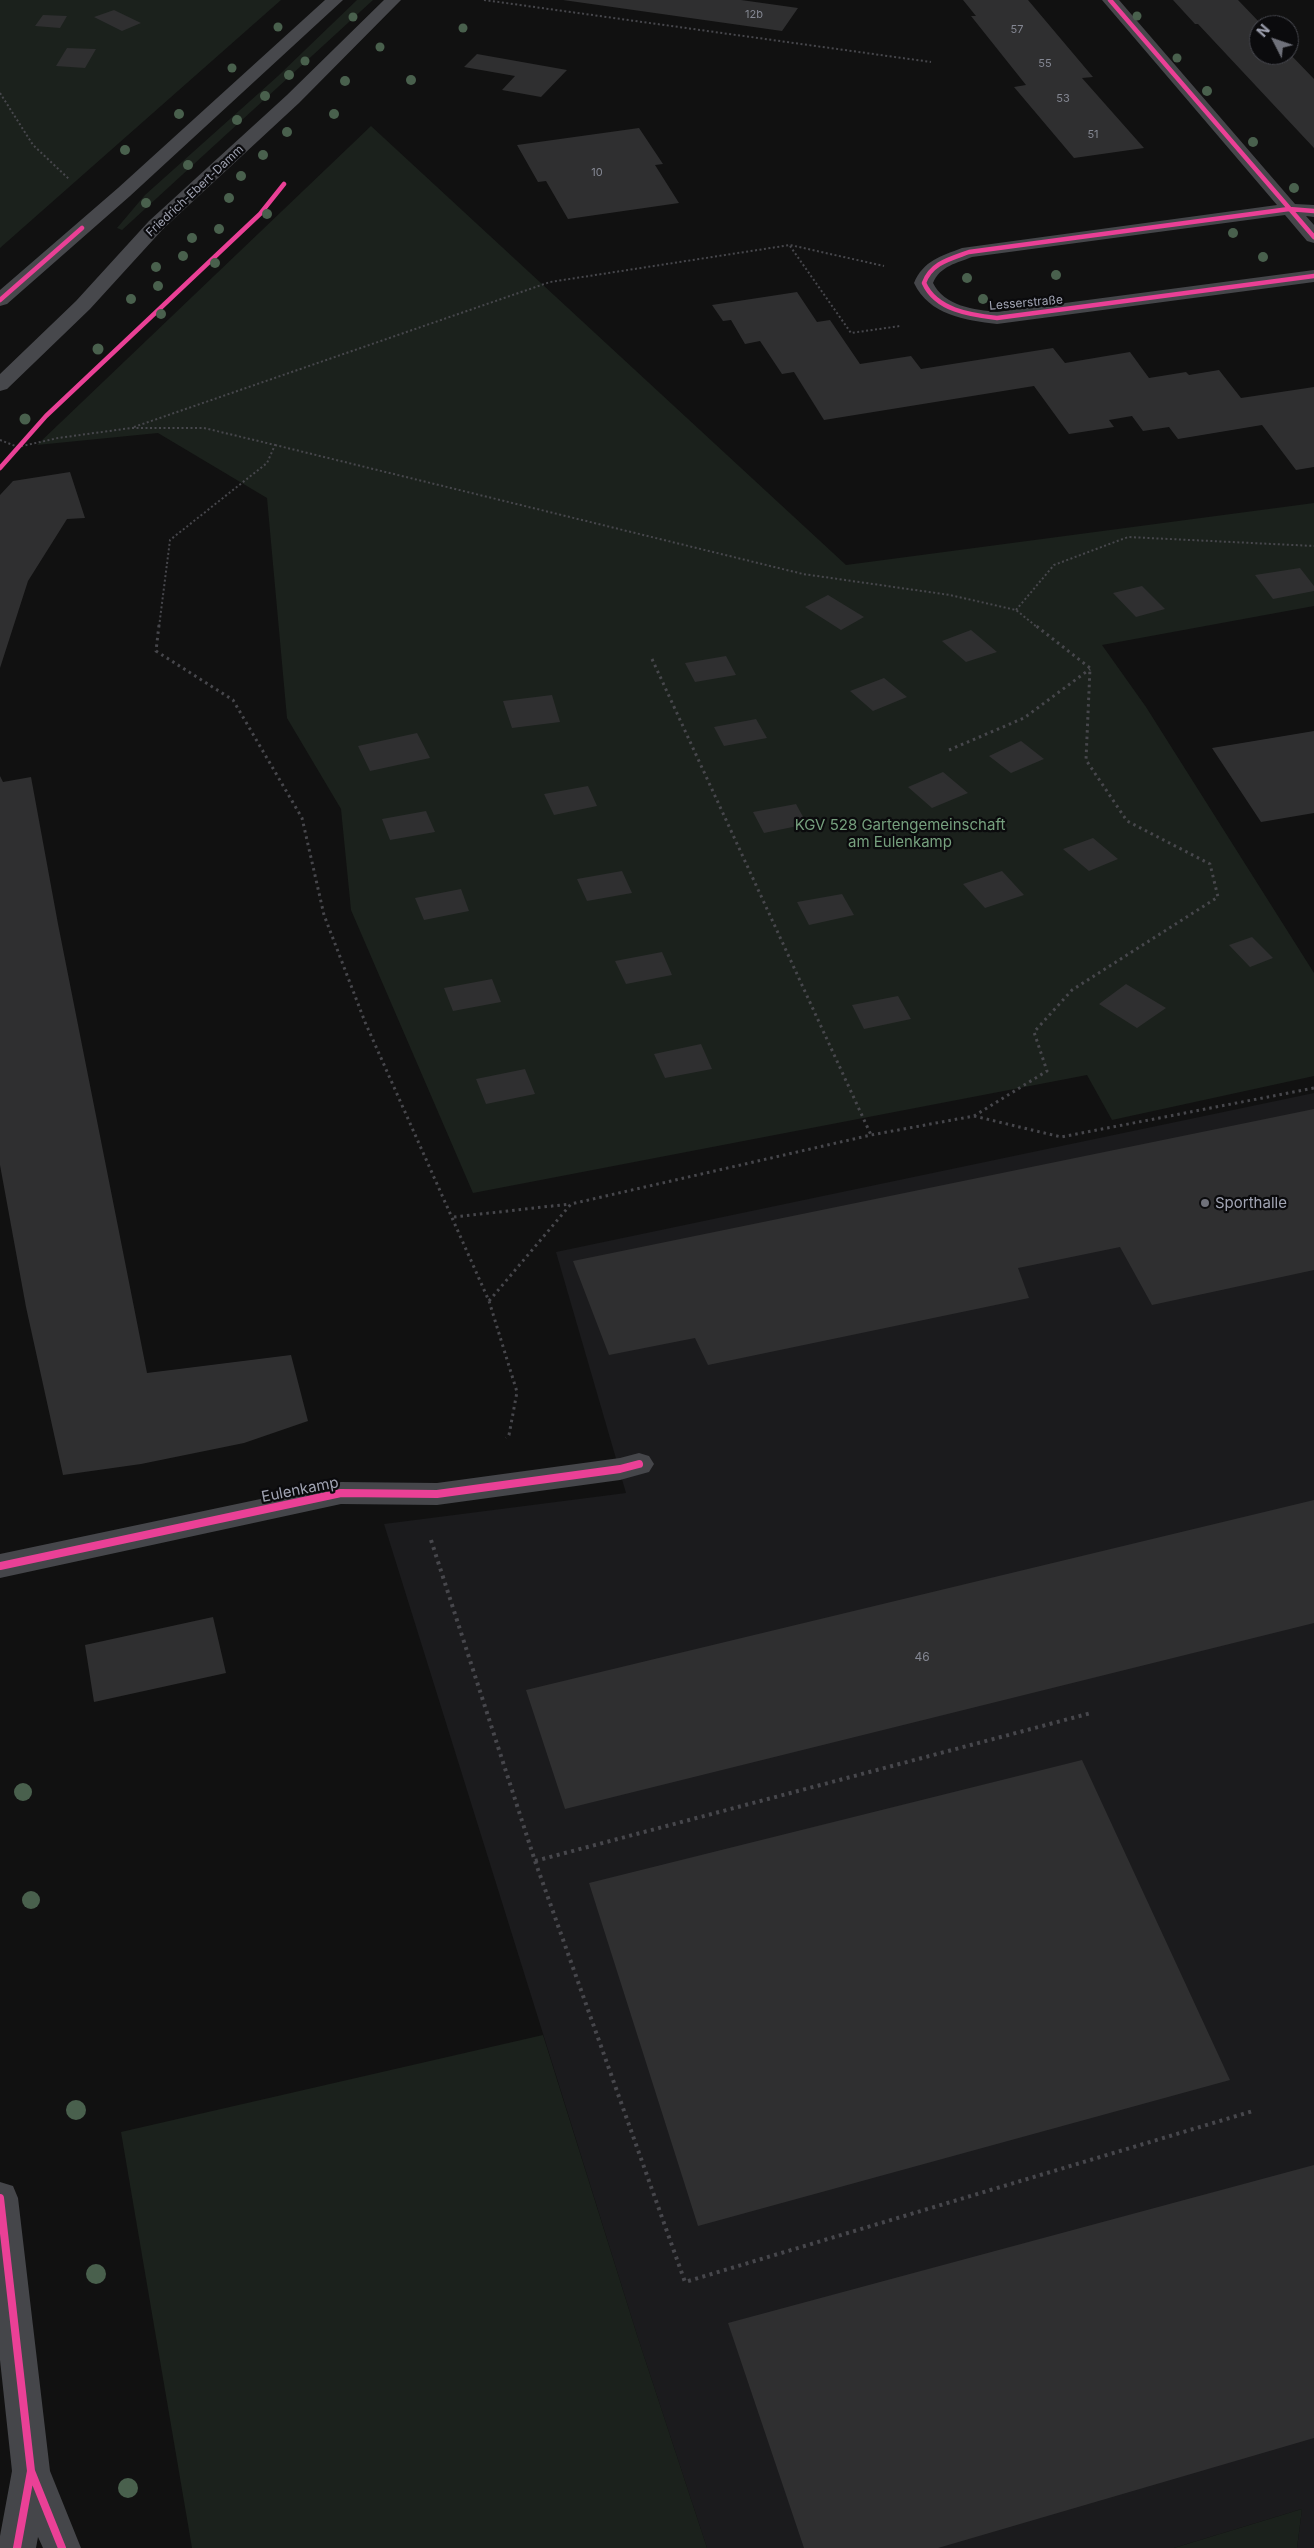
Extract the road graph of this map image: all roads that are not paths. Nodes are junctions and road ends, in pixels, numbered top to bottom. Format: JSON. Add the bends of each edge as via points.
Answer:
{"nodes":[{"id":1,"x":335,"y":0,"type":"edge"},
{"id":2,"x":393,"y":0,"type":"edge"},
{"id":3,"x":1110,"y":0,"type":"edge"},
{"id":4,"x":1289,"y":209,"type":"junction"},
{"id":5,"x":1314,"y":210,"type":"edge"},
{"id":6,"x":1314,"y":237,"type":"edge"},
{"id":7,"x":1314,"y":276,"type":"edge"},
{"id":8,"x":0,"y":300,"type":"edge"},
{"id":9,"x":0,"y":385,"type":"edge"},
{"id":10,"x":639,"y":1464,"type":"dead end"},
{"id":11,"x":0,"y":1566,"type":"edge"},
{"id":12,"x":0,"y":2198,"type":"edge"},
{"id":13,"x":31,"y":2471,"type":"junction"},
{"id":14,"x":17,"y":2548,"type":"edge"},
{"id":15,"x":62,"y":2548,"type":"edge"}],
"edges":[{"from":1,"to":8,"type":"main road"},
{"from":2,"to":9,"type":"main road","name":"Friedrich-Ebert-Damm","via":[[293,99],[156,225],[82,305]]},
{"from":3,"to":4,"type":"street"},
{"from":4,"to":5,"type":"street"},
{"from":4,"to":6,"type":"street"},
{"from":4,"to":7,"type":"street","name":"Lesserstraße","via":[[969,252],[939,262],[926,275],[924,282],[930,296],[949,309],[982,318],[1014,318]]},
{"from":10,"to":11,"type":"street","name":"Eulenkamp","via":[[437,1494],[341,1493]]},
{"from":12,"to":13,"type":"street"},
{"from":13,"to":14,"type":"street"},
{"from":13,"to":15,"type":"street"}]}
